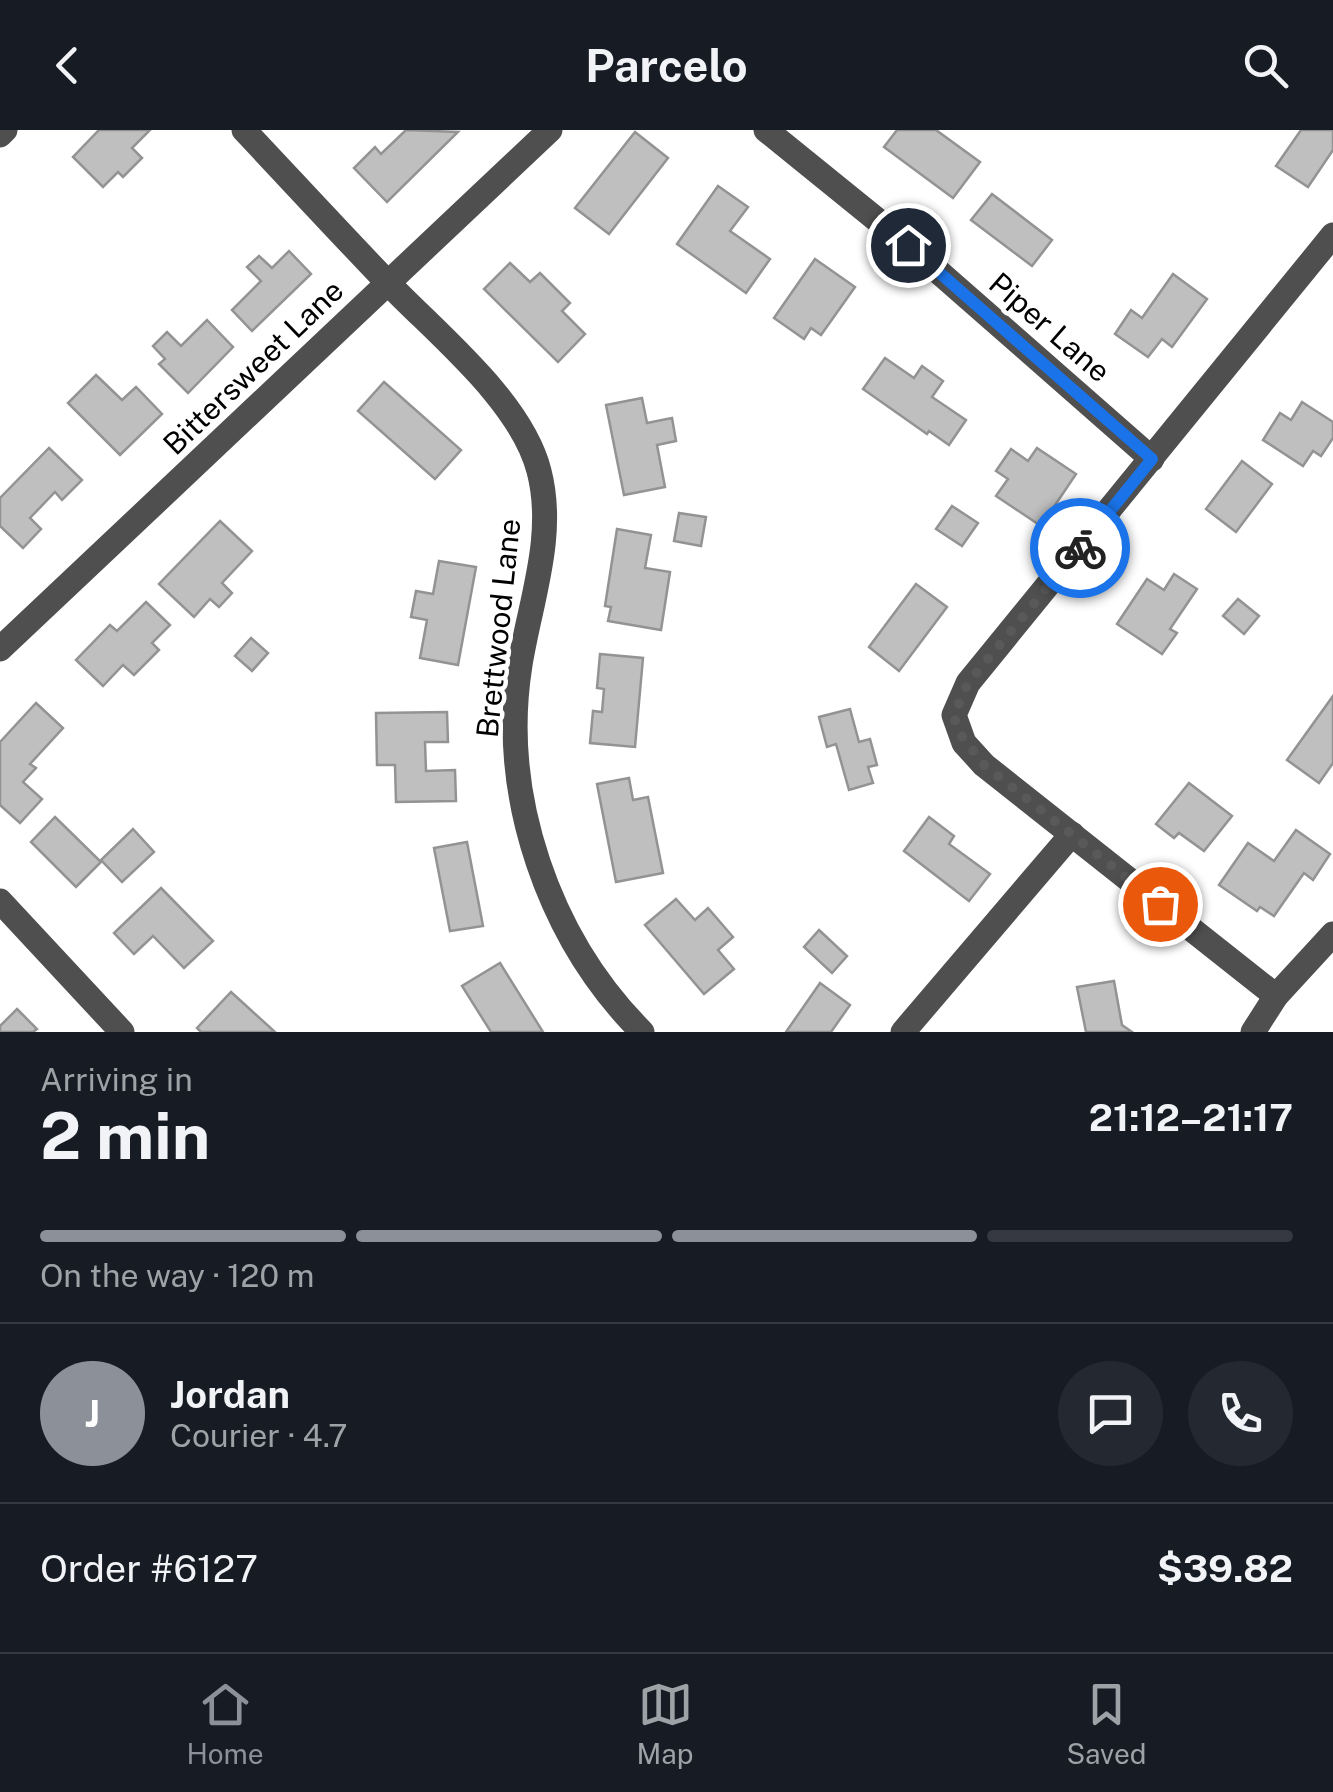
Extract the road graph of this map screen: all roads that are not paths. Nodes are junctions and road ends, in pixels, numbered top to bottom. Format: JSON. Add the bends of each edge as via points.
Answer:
{"nodes":[{"id":1,"x":244,"y":130,"type":"edge"},
{"id":2,"x":550,"y":130,"type":"edge"},
{"id":3,"x":766,"y":130,"type":"edge"},
{"id":4,"x":1333,"y":235,"type":"edge"},
{"id":5,"x":388,"y":283,"type":"junction"},
{"id":6,"x":1152,"y":459,"type":"junction"},
{"id":7,"x":0,"y":650,"type":"edge"},
{"id":8,"x":1072,"y":834,"type":"junction"},
{"id":9,"x":0,"y":900,"type":"edge"},
{"id":10,"x":1333,"y":934,"type":"edge"},
{"id":11,"x":1276,"y":996,"type":"junction"},
{"id":12,"x":122,"y":1032,"type":"edge"},
{"id":13,"x":642,"y":1032,"type":"edge"},
{"id":14,"x":903,"y":1032,"type":"edge"},
{"id":15,"x":1253,"y":1032,"type":"edge"}],
"edges":[{"from":1,"to":5,"type":"street","name":"Brettwood Lane"},
{"from":2,"to":5,"type":"street","name":"Bittersweet Lane"},
{"from":3,"to":6,"type":"street","name":"Piper Lane"},
{"from":4,"to":6,"type":"street"},
{"from":5,"to":7,"type":"street","name":"Bittersweet Lane"},
{"from":5,"to":13,"type":"street","name":"Brettwood Lane","via":[[492,392],[538,469],[544,531],[518,684],[518,774],[542,874],[568,933],[601,986]]},
{"from":6,"to":8,"type":"street","via":[[963,693],[954,715],[964,743],[984,765]]},
{"from":8,"to":11,"type":"street"},
{"from":8,"to":14,"type":"street"},
{"from":9,"to":12,"type":"street"},
{"from":10,"to":11,"type":"street"},
{"from":11,"to":15,"type":"street"}]}
